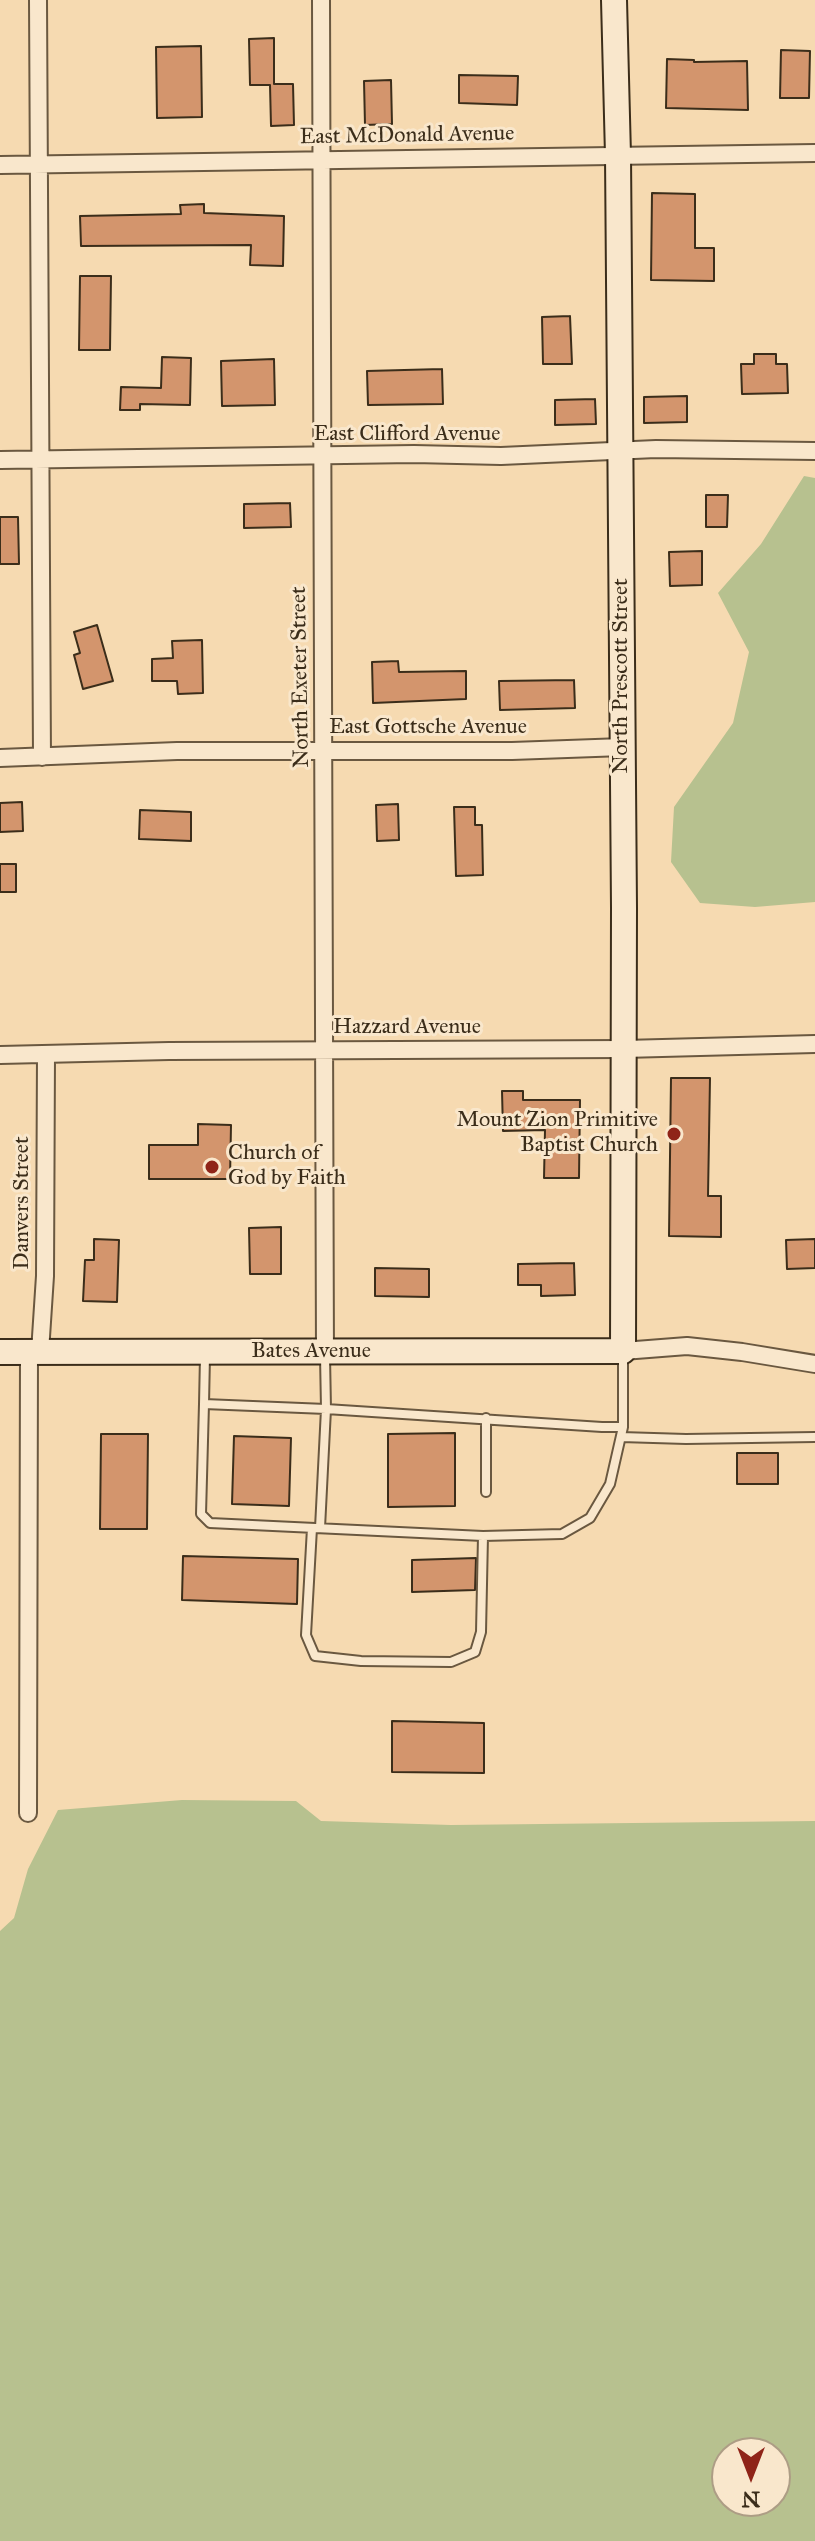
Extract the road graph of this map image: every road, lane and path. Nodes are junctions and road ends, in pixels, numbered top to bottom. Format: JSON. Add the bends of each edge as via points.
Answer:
{"nodes":[{"id":1,"x":38,"y":0,"type":"edge"},
{"id":2,"x":321,"y":0,"type":"edge"},
{"id":3,"x":614,"y":0,"type":"edge"},
{"id":4,"x":815,"y":153,"type":"edge"},
{"id":5,"x":618,"y":155,"type":"junction"},
{"id":6,"x":321,"y":160,"type":"junction"},
{"id":7,"x":39,"y":164,"type":"junction"},
{"id":8,"x":0,"y":165,"type":"edge"},
{"id":9,"x":620,"y":451,"type":"junction"},
{"id":10,"x":815,"y":451,"type":"edge"},
{"id":11,"x":321,"y":457,"type":"junction"},
{"id":12,"x":41,"y":459,"type":"junction"},
{"id":13,"x":0,"y":460,"type":"edge"},
{"id":14,"x":623,"y":747,"type":"junction"},
{"id":15,"x":323,"y":750,"type":"junction"},
{"id":16,"x":42,"y":757,"type":"junction"},
{"id":17,"x":0,"y":758,"type":"edge"},
{"id":18,"x":815,"y":1044,"type":"edge"},
{"id":19,"x":624,"y":1049,"type":"junction"},
{"id":20,"x":324,"y":1050,"type":"junction"},
{"id":21,"x":0,"y":1055,"type":"edge"},
{"id":22,"x":46,"y":1055,"type":"junction"},
{"id":23,"x":623,"y":1351,"type":"junction"},
{"id":24,"x":0,"y":1352,"type":"edge"},
{"id":25,"x":35,"y":1352,"type":"junction"},
{"id":26,"x":205,"y":1352,"type":"junction"},
{"id":27,"x":325,"y":1353,"type":"junction"},
{"id":28,"x":815,"y":1364,"type":"edge"},
{"id":29,"x":204,"y":1404,"type":"junction"},
{"id":30,"x":326,"y":1409,"type":"junction"},
{"id":31,"x":486,"y":1418,"type":"junction"},
{"id":32,"x":622,"y":1432,"type":"junction"},
{"id":33,"x":815,"y":1437,"type":"edge"},
{"id":34,"x":486,"y":1492,"type":"dead end"},
{"id":35,"x":316,"y":1528,"type":"junction"},
{"id":36,"x":483,"y":1536,"type":"junction"},
{"id":37,"x":28,"y":1813,"type":"dead end"}],
"edges":[{"from":1,"to":7,"type":"street"},
{"from":2,"to":6,"type":"street","name":"North Exeter Street"},
{"from":3,"to":5,"type":"street","name":"North Prescott Street"},
{"from":4,"to":5,"type":"street","name":"East McDonald Avenue"},
{"from":5,"to":6,"type":"street","name":"East McDonald Avenue"},
{"from":5,"to":9,"type":"street","name":"North Prescott Street"},
{"from":6,"to":7,"type":"street","name":"East McDonald Avenue"},
{"from":6,"to":11,"type":"street","name":"North Exeter Street"},
{"from":7,"to":8,"type":"street","name":"East McDonald Avenue"},
{"from":7,"to":12,"type":"street"},
{"from":9,"to":10,"type":"street","name":"East Clifford Avenue"},
{"from":9,"to":11,"type":"street","name":"East Clifford Avenue"},
{"from":9,"to":14,"type":"street","name":"North Prescott Street"},
{"from":11,"to":12,"type":"street","name":"East Clifford Avenue"},
{"from":11,"to":15,"type":"street","name":"North Exeter Street"},
{"from":12,"to":13,"type":"street","name":"East Clifford Avenue"},
{"from":12,"to":16,"type":"street"},
{"from":14,"to":15,"type":"street","name":"East Gottsche Avenue"},
{"from":14,"to":19,"type":"street","name":"North Prescott Street"},
{"from":15,"to":16,"type":"street","name":"East Gottsche Avenue"},
{"from":15,"to":20,"type":"street","name":"North Exeter Street"},
{"from":16,"to":17,"type":"street"},
{"from":18,"to":19,"type":"street","name":"Hazzard Avenue"},
{"from":19,"to":20,"type":"street","name":"Hazzard Avenue"},
{"from":19,"to":23,"type":"street","name":"North Prescott Street"},
{"from":20,"to":22,"type":"street","name":"Hazzard Avenue"},
{"from":20,"to":27,"type":"street","name":"North Exeter Street"},
{"from":21,"to":22,"type":"street","name":"Hazzard Avenue"},
{"from":22,"to":25,"type":"street","name":"Danvers Street","via":[[45,1276]]},
{"from":23,"to":27,"type":"street","name":"Bates Avenue"},
{"from":23,"to":28,"type":"street","via":[[687,1346]]},
{"from":23,"to":32,"type":"lane"},
{"from":24,"to":25,"type":"street","name":"Bates Avenue"},
{"from":25,"to":26,"type":"street","name":"Bates Avenue"},
{"from":25,"to":37,"type":"street","name":"Danvers Street"},
{"from":26,"to":27,"type":"street","name":"Bates Avenue"},
{"from":26,"to":29,"type":"lane"},
{"from":27,"to":30,"type":"lane"},
{"from":29,"to":30,"type":"lane"},
{"from":29,"to":35,"type":"lane","via":[[201,1514],[210,1523]]},
{"from":30,"to":31,"type":"lane"},
{"from":30,"to":35,"type":"lane"},
{"from":31,"to":32,"type":"lane"},
{"from":31,"to":34,"type":"lane"},
{"from":32,"to":33,"type":"lane","via":[[686,1439]]},
{"from":32,"to":36,"type":"lane","via":[[610,1484],[590,1518],[562,1534]]},
{"from":35,"to":36,"type":"lane"},
{"from":35,"to":36,"type":"lane","via":[[306,1635],[315,1656],[361,1661],[451,1662],[475,1652],[481,1632]]}]}
